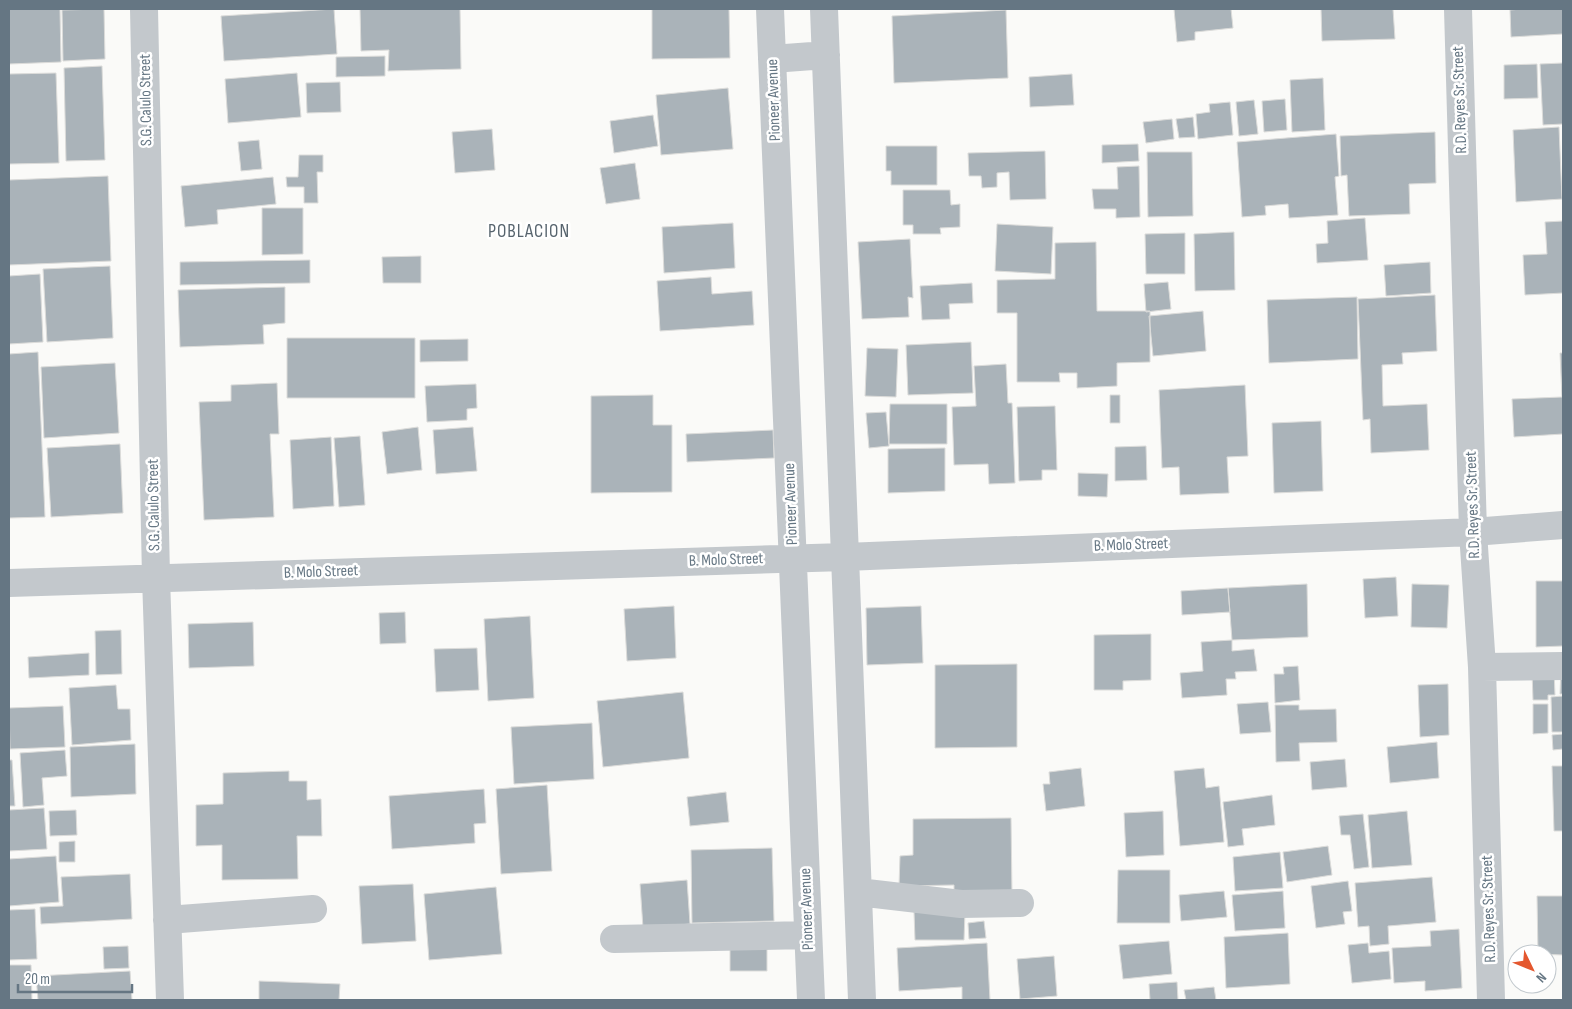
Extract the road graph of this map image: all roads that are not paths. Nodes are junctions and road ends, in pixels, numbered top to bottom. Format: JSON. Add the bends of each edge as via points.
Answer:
{"nodes":[{"id":1,"x":144,"y":9,"type":"edge"},
{"id":2,"x":770,"y":9,"type":"edge"},
{"id":3,"x":824,"y":9,"type":"edge"},
{"id":4,"x":1458,"y":9,"type":"edge"},
{"id":5,"x":826,"y":55,"type":"junction"},
{"id":6,"x":772,"y":58,"type":"junction"},
{"id":7,"x":1563,"y":525,"type":"edge"},
{"id":8,"x":1473,"y":532,"type":"junction"},
{"id":9,"x":845,"y":557,"type":"junction"},
{"id":10,"x":793,"y":558,"type":"junction"},
{"id":11,"x":156,"y":577,"type":"junction"},
{"id":12,"x":9,"y":583,"type":"edge"},
{"id":13,"x":1563,"y":666,"type":"edge"},
{"id":14,"x":1482,"y":667,"type":"junction"},
{"id":15,"x":858,"y":892,"type":"junction"},
{"id":16,"x":1020,"y":904,"type":"dead end"},
{"id":17,"x":313,"y":909,"type":"dead end"},
{"id":18,"x":166,"y":920,"type":"junction"},
{"id":19,"x":808,"y":935,"type":"junction"},
{"id":20,"x":614,"y":939,"type":"dead end"},
{"id":21,"x":170,"y":1000,"type":"edge"},
{"id":22,"x":811,"y":1000,"type":"edge"},
{"id":23,"x":862,"y":1000,"type":"edge"},
{"id":24,"x":1491,"y":1000,"type":"edge"}],
"edges":[{"from":1,"to":11,"type":"street","name":"S.G. Calulo Street"},
{"from":2,"to":6,"type":"street","name":"Pioneer Avenue"},
{"from":3,"to":5,"type":"street"},
{"from":4,"to":8,"type":"street","name":"R.D. Reyes Sr. Street"},
{"from":5,"to":6,"type":"street"},
{"from":5,"to":9,"type":"street"},
{"from":6,"to":10,"type":"street","name":"Pioneer Avenue"},
{"from":7,"to":8,"type":"street","name":"B. Molo Street"},
{"from":8,"to":9,"type":"street","name":"B. Molo Street"},
{"from":8,"to":14,"type":"street","name":"R.D. Reyes Sr. Street"},
{"from":9,"to":10,"type":"street","name":"B. Molo Street"},
{"from":9,"to":15,"type":"street"},
{"from":10,"to":11,"type":"street","name":"B. Molo Street"},
{"from":10,"to":19,"type":"street","name":"Pioneer Avenue"},
{"from":11,"to":12,"type":"street","name":"B. Molo Street"},
{"from":11,"to":18,"type":"street","name":"S.G. Calulo Street"},
{"from":13,"to":14,"type":"street"},
{"from":14,"to":24,"type":"street","name":"R.D. Reyes Sr. Street"},
{"from":15,"to":16,"type":"street","via":[[961,904]]},
{"from":15,"to":23,"type":"street"},
{"from":17,"to":18,"type":"street"},
{"from":18,"to":21,"type":"street","name":"S.G. Calulo Street"},
{"from":19,"to":20,"type":"street"},
{"from":19,"to":22,"type":"street","name":"Pioneer Avenue"}]}
